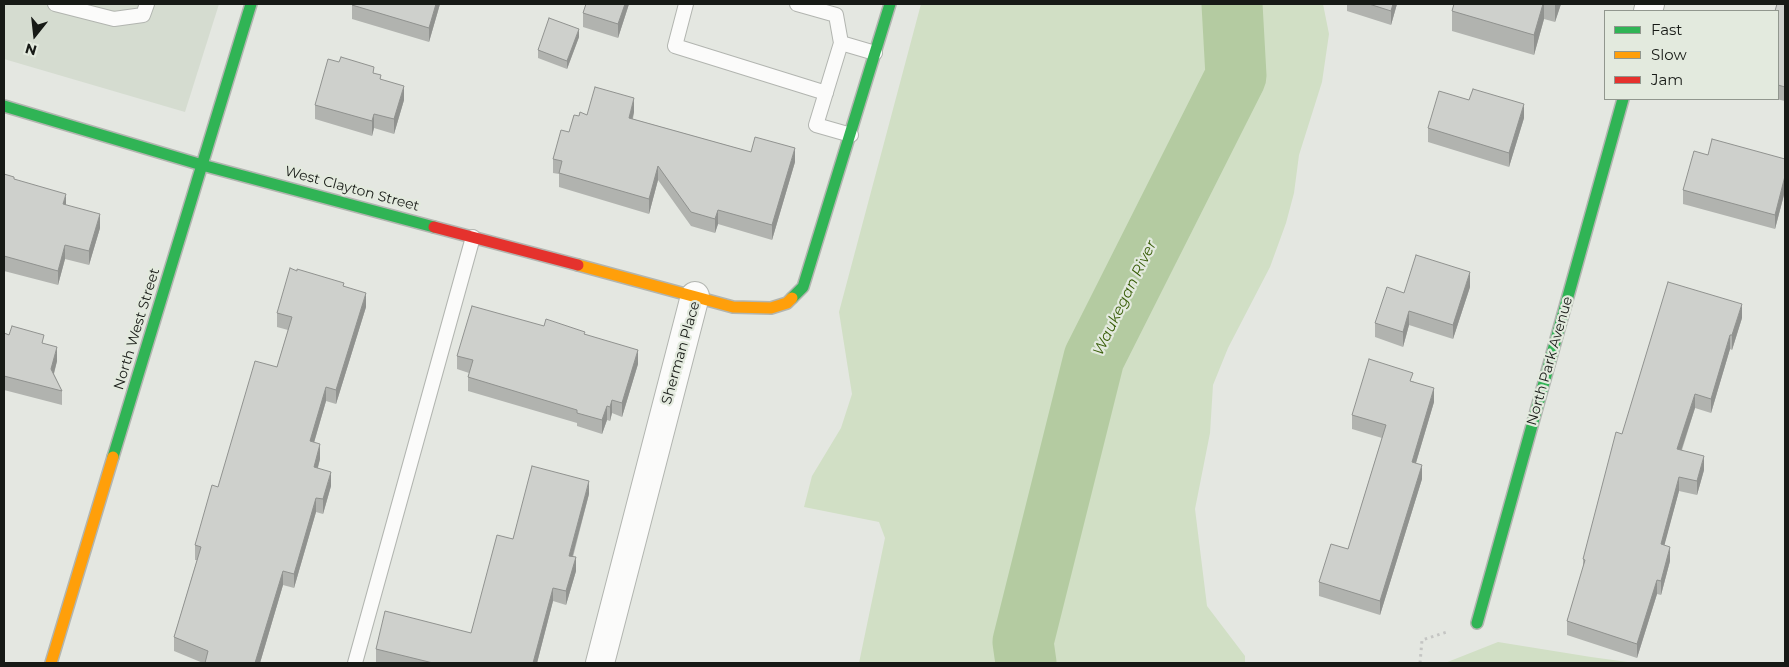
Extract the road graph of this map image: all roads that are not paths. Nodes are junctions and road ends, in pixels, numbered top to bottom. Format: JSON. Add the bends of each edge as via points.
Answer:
{"nodes":[{"id":1,"x":55,"y":4,"type":"edge"},
{"id":2,"x":146,"y":4,"type":"edge"},
{"id":3,"x":251,"y":4,"type":"edge"},
{"id":4,"x":686,"y":4,"type":"edge"},
{"id":5,"x":797,"y":4,"type":"edge"},
{"id":6,"x":890,"y":4,"type":"edge"},
{"id":7,"x":841,"y":43,"type":"junction"},
{"id":8,"x":875,"y":53,"type":"junction"},
{"id":9,"x":826,"y":92,"type":"junction"},
{"id":10,"x":1623,"y":100,"type":"edge"},
{"id":11,"x":4,"y":106,"type":"edge"},
{"id":12,"x":851,"y":135,"type":"junction"},
{"id":13,"x":202,"y":165,"type":"junction"},
{"id":14,"x":473,"y":237,"type":"junction"},
{"id":15,"x":695,"y":296,"type":"junction"},
{"id":16,"x":1476,"y":623,"type":"road end"},
{"id":17,"x":51,"y":663,"type":"edge"},
{"id":18,"x":355,"y":663,"type":"edge"},
{"id":19,"x":600,"y":663,"type":"edge"}],
"edges":[{"from":1,"to":2,"type":"lane","via":[[114,19],[143,15]]},
{"from":3,"to":13,"type":"street","name":"North West Street"},
{"from":4,"to":9,"type":"lane","via":[[675,46]]},
{"from":5,"to":7,"type":"lane","via":[[836,15]]},
{"from":6,"to":8,"type":"street","name":"Sherman Place"},
{"from":7,"to":8,"type":"lane"},
{"from":7,"to":9,"type":"lane"},
{"from":8,"to":12,"type":"street","name":"Sherman Place"},
{"from":9,"to":12,"type":"lane","via":[[816,124]]},
{"from":10,"to":16,"type":"street","name":"North Park Avenue"},
{"from":11,"to":13,"type":"street","name":"West Clayton Street"},
{"from":12,"to":15,"type":"street","name":"Sherman Place","via":[[803,287],[787,304],[771,308],[733,307]]},
{"from":13,"to":14,"type":"street","name":"West Clayton Street"},
{"from":13,"to":17,"type":"street","name":"North West Street"},
{"from":14,"to":15,"type":"street","name":"West Clayton Street"},
{"from":14,"to":18,"type":"lane"},
{"from":15,"to":19,"type":"street","name":"Sherman Place"}]}
